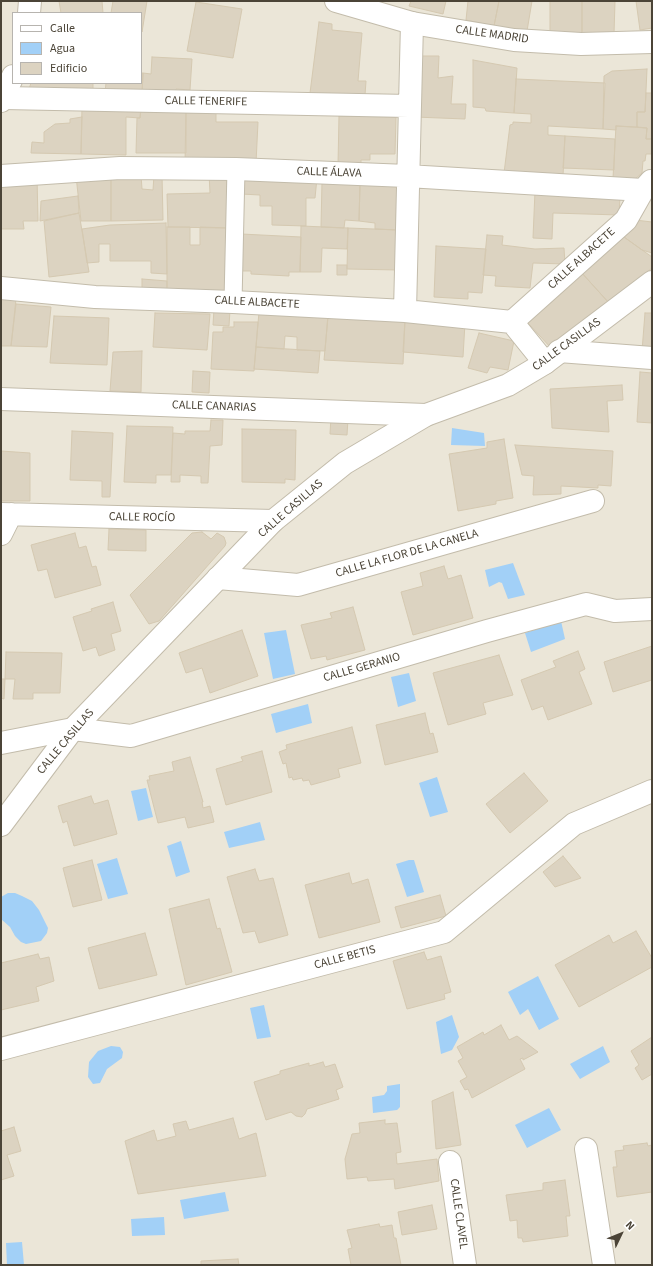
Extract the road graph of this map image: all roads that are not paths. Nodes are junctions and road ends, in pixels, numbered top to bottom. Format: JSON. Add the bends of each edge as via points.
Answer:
{"nodes":[{"id":1,"x":30,"y":1,"type":"edge"},
{"id":2,"x":336,"y":1,"type":"edge"},
{"id":3,"x":29,"y":12,"type":"edge"},
{"id":4,"x":412,"y":23,"type":"junction"},
{"id":5,"x":652,"y":42,"type":"edge"},
{"id":6,"x":12,"y":78,"type":"edge"},
{"id":7,"x":2,"y":100,"type":"edge"},
{"id":8,"x":409,"y":106,"type":"junction"},
{"id":9,"x":236,"y":169,"type":"junction"},
{"id":10,"x":1,"y":176,"type":"edge"},
{"id":11,"x":407,"y":176,"type":"junction"},
{"id":12,"x":648,"y":185,"type":"edge"},
{"id":13,"x":652,"y":282,"type":"edge"},
{"id":14,"x":1,"y":288,"type":"edge"},
{"id":15,"x":233,"y":302,"type":"junction"},
{"id":16,"x":405,"y":311,"type":"junction"},
{"id":17,"x":512,"y":322,"type":"junction"},
{"id":18,"x":552,"y":357,"type":"junction"},
{"id":19,"x":652,"y":358,"type":"edge"},
{"id":20,"x":1,"y":399,"type":"edge"},
{"id":21,"x":426,"y":416,"type":"junction"},
{"id":22,"x":593,"y":502,"type":"dead end"},
{"id":23,"x":6,"y":514,"type":"edge"},
{"id":24,"x":273,"y":521,"type":"junction"},
{"id":25,"x":1,"y":534,"type":"edge"},
{"id":26,"x":218,"y":578,"type":"junction"},
{"id":27,"x":652,"y":609,"type":"edge"},
{"id":28,"x":73,"y":729,"type":"junction"},
{"id":29,"x":1,"y":743,"type":"edge"},
{"id":30,"x":652,"y":790,"type":"edge"},
{"id":31,"x":1,"y":825,"type":"edge"},
{"id":32,"x":1,"y":1049,"type":"edge"},
{"id":33,"x":586,"y":1149,"type":"dead end"},
{"id":34,"x":450,"y":1162,"type":"dead end"},
{"id":35,"x":465,"y":1265,"type":"edge"},
{"id":36,"x":604,"y":1265,"type":"edge"}],
"edges":[{"from":1,"to":3,"type":"street"},
{"from":2,"to":4,"type":"street","name":"CALLE MADRID"},
{"from":4,"to":5,"type":"street","name":"CALLE MADRID","via":[[514,40],[581,44]]},
{"from":4,"to":8,"type":"street"},
{"from":6,"to":7,"type":"street"},
{"from":7,"to":8,"type":"street","name":"CALLE TENERIFE"},
{"from":8,"to":11,"type":"street"},
{"from":9,"to":10,"type":"street","name":"CALLE ÁLAVA","via":[[120,168]]},
{"from":9,"to":11,"type":"street","name":"CALLE ÁLAVA"},
{"from":9,"to":15,"type":"street"},
{"from":11,"to":12,"type":"street","name":"CALLE ÁLAVA"},
{"from":11,"to":16,"type":"street"},
{"from":12,"to":17,"type":"street","name":"CALLE ALBACETE","via":[[626,220]]},
{"from":13,"to":18,"type":"street","name":"CALLE CASILLAS"},
{"from":14,"to":15,"type":"street","name":"CALLE ALBACETE","via":[[95,297]]},
{"from":15,"to":16,"type":"street","name":"CALLE ALBACETE"},
{"from":16,"to":17,"type":"street","name":"CALLE ALBACETE"},
{"from":17,"to":18,"type":"street"},
{"from":18,"to":19,"type":"street"},
{"from":18,"to":21,"type":"street","name":"CALLE CASILLAS","via":[[508,385]]},
{"from":20,"to":21,"type":"street","name":"CALLE CANARIAS"},
{"from":21,"to":24,"type":"street","name":"CALLE CASILLAS","via":[[345,463]]},
{"from":22,"to":26,"type":"street","name":"CALLE LA FLOR DE LA CANELA","via":[[298,585]]},
{"from":23,"to":24,"type":"street","name":"CALLE ROCÍO"},
{"from":23,"to":25,"type":"street","name":"CALLE ROCÍO"},
{"from":24,"to":26,"type":"street","name":"CALLE CASILLAS"},
{"from":26,"to":28,"type":"street","name":"CALLE CASILLAS"},
{"from":27,"to":28,"type":"street","name":"CALLE GERANIO","via":[[615,611],[586,604],[131,736]]},
{"from":28,"to":29,"type":"street","name":"CALLE GERANIO"},
{"from":28,"to":31,"type":"street","name":"CALLE CASILLAS"},
{"from":30,"to":32,"type":"street","name":"CALLE BETIS","via":[[574,824],[444,932]]},
{"from":33,"to":36,"type":"street"},
{"from":34,"to":35,"type":"street","name":"CALLE CLAVEL"}]}
